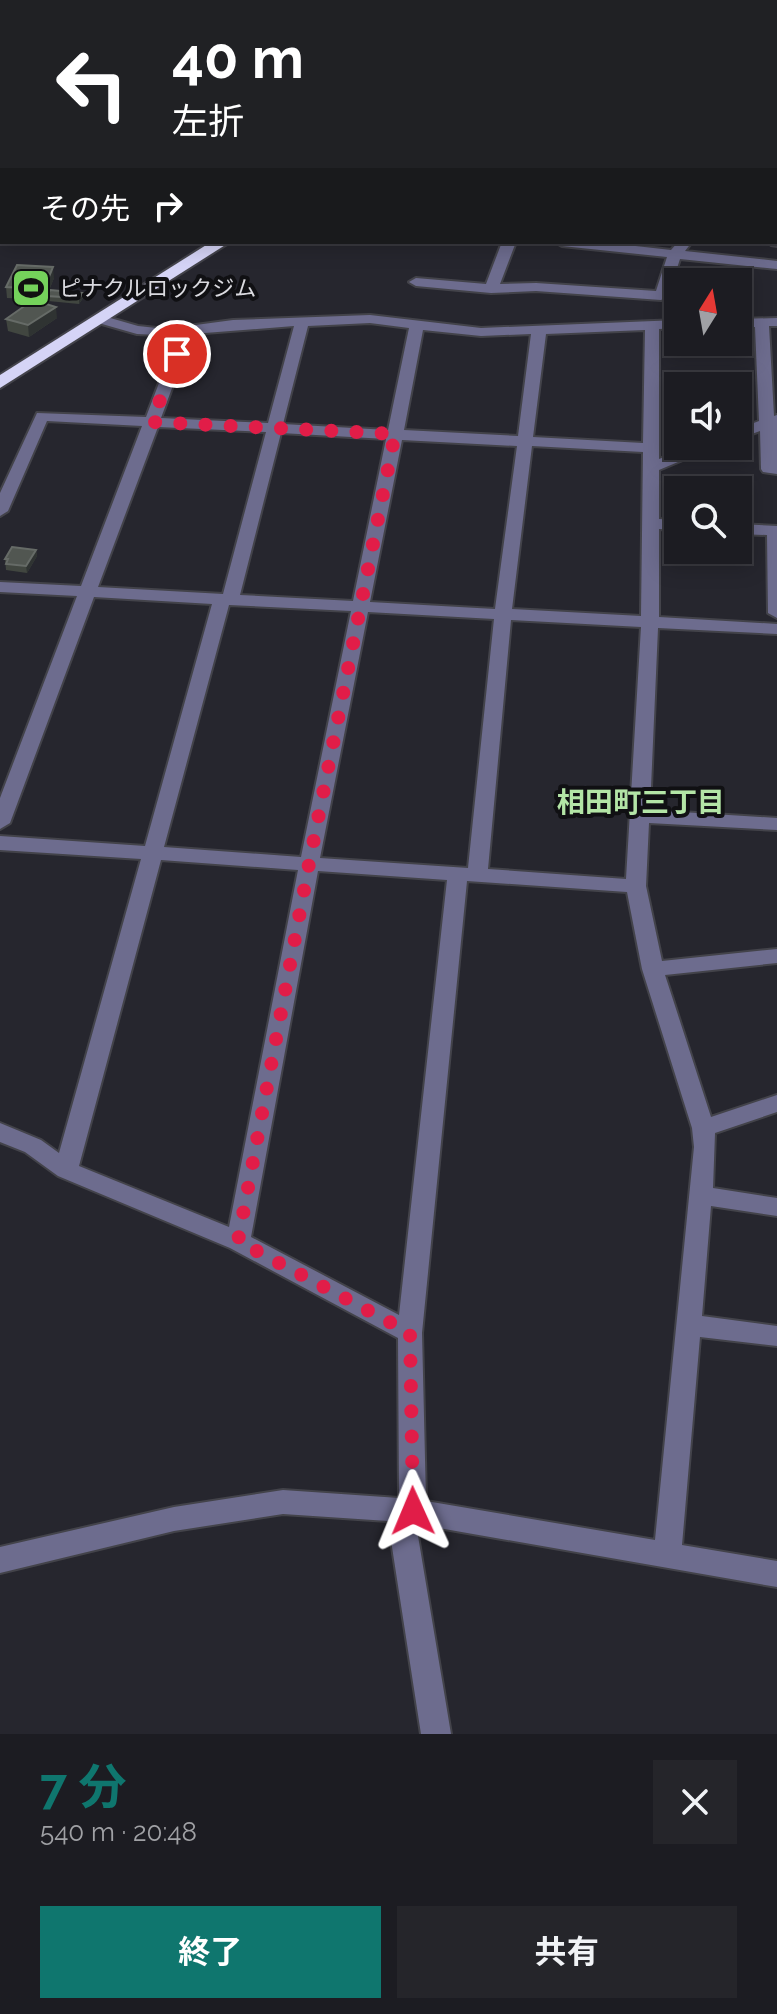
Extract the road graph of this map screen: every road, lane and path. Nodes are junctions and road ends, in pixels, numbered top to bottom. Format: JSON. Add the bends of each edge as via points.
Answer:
{"nodes":[{"id":1,"x":219,"y":244,"type":"edge"},
{"id":2,"x":508,"y":244,"type":"edge"},
{"id":3,"x":588,"y":244,"type":"edge"},
{"id":4,"x":683,"y":244,"type":"edge"},
{"id":5,"x":674,"y":255,"type":"junction"},
{"id":6,"x":777,"y":265,"type":"edge"},
{"id":7,"x":416,"y":282,"type":"dead end"},
{"id":8,"x":491,"y":289,"type":"junction"},
{"id":9,"x":100,"y":319,"type":"junction"},
{"id":10,"x":302,"y":322,"type":"junction"},
{"id":11,"x":769,"y":323,"type":"edge"},
{"id":12,"x":652,"y":324,"type":"junction"},
{"id":13,"x":664,"y":324,"type":"edge"},
{"id":14,"x":417,"y":325,"type":"junction"},
{"id":15,"x":539,"y":330,"type":"junction"},
{"id":16,"x":186,"y":331,"type":"junction"},
{"id":17,"x":0,"y":383,"type":"edge"},
{"id":18,"x":772,"y":421,"type":"edge"},
{"id":19,"x":152,"y":422,"type":"junction"},
{"id":20,"x":274,"y":428,"type":"junction"},
{"id":21,"x":752,"y":429,"type":"edge"},
{"id":22,"x":395,"y":434,"type":"junction"},
{"id":23,"x":525,"y":441,"type":"junction"},
{"id":24,"x":664,"y":455,"type":"edge"},
{"id":25,"x":650,"y":458,"type":"junction"},
{"id":26,"x":777,"y":469,"type":"edge"},
{"id":27,"x":0,"y":511,"type":"edge"},
{"id":28,"x":650,"y":524,"type":"junction"},
{"id":29,"x":664,"y":524,"type":"edge"},
{"id":30,"x":752,"y":530,"type":"edge"},
{"id":31,"x":776,"y":531,"type":"edge"},
{"id":32,"x":0,"y":587,"type":"edge"},
{"id":33,"x":88,"y":591,"type":"junction"},
{"id":34,"x":226,"y":599,"type":"junction"},
{"id":35,"x":362,"y":606,"type":"junction"},
{"id":36,"x":777,"y":613,"type":"edge"},
{"id":37,"x":503,"y":614,"type":"junction"},
{"id":38,"x":650,"y":622,"type":"junction"},
{"id":39,"x":777,"y":629,"type":"edge"},
{"id":40,"x":9,"y":774,"type":"edge"},
{"id":41,"x":640,"y":816,"type":"junction"},
{"id":42,"x":0,"y":823,"type":"edge"},
{"id":43,"x":777,"y":824,"type":"edge"},
{"id":44,"x":0,"y":843,"type":"edge"},
{"id":45,"x":151,"y":853,"type":"junction"},
{"id":46,"x":309,"y":864,"type":"junction"},
{"id":47,"x":468,"y":875,"type":"junction"},
{"id":48,"x":636,"y":886,"type":"junction"},
{"id":49,"x":777,"y":956,"type":"edge"},
{"id":50,"x":653,"y":969,"type":"junction"},
{"id":51,"x":777,"y":1103,"type":"edge"},
{"id":52,"x":703,"y":1128,"type":"junction"},
{"id":53,"x":0,"y":1132,"type":"edge"},
{"id":54,"x":66,"y":1170,"type":"junction"},
{"id":55,"x":700,"y":1195,"type":"junction"},
{"id":56,"x":777,"y":1207,"type":"edge"},
{"id":57,"x":238,"y":1241,"type":"junction"},
{"id":58,"x":688,"y":1325,"type":"junction"},
{"id":59,"x":410,"y":1333,"type":"junction"},
{"id":60,"x":777,"y":1336,"type":"edge"},
{"id":61,"x":407,"y":1511,"type":"junction"},
{"id":62,"x":667,"y":1555,"type":"junction"},
{"id":63,"x":0,"y":1560,"type":"edge"},
{"id":64,"x":777,"y":1574,"type":"edge"},
{"id":65,"x":436,"y":1734,"type":"edge"}],
"edges":[{"from":1,"to":9,"type":"highway"},
{"from":2,"to":8,"type":"street"},
{"from":3,"to":5,"type":"street"},
{"from":4,"to":5,"type":"street"},
{"from":5,"to":6,"type":"street"},
{"from":5,"to":8,"type":"street","via":[[661,296]]},
{"from":7,"to":8,"type":"street"},
{"from":9,"to":16,"type":"street","via":[[154,333]]},
{"from":9,"to":17,"type":"highway"},
{"from":10,"to":14,"type":"street","via":[[370,319]]},
{"from":10,"to":16,"type":"street"},
{"from":10,"to":20,"type":"street"},
{"from":11,"to":18,"type":"street"},
{"from":12,"to":13,"type":"street"},
{"from":12,"to":15,"type":"street"},
{"from":12,"to":25,"type":"street"},
{"from":14,"to":15,"type":"street","via":[[481,332]]},
{"from":14,"to":22,"type":"street"},
{"from":15,"to":23,"type":"street"},
{"from":16,"to":19,"type":"street"},
{"from":18,"to":21,"type":"street"},
{"from":18,"to":26,"type":"street","via":[[769,469]]},
{"from":19,"to":20,"type":"street"},
{"from":19,"to":27,"type":"street","via":[[42,416]]},
{"from":19,"to":33,"type":"street"},
{"from":20,"to":22,"type":"street"},
{"from":20,"to":34,"type":"street"},
{"from":22,"to":23,"type":"street"},
{"from":22,"to":35,"type":"street"},
{"from":23,"to":25,"type":"street"},
{"from":23,"to":37,"type":"street"},
{"from":24,"to":25,"type":"street"},
{"from":25,"to":28,"type":"street"},
{"from":28,"to":29,"type":"street"},
{"from":28,"to":38,"type":"street"},
{"from":30,"to":31,"type":"street"},
{"from":31,"to":36,"type":"street"},
{"from":32,"to":33,"type":"street"},
{"from":33,"to":34,"type":"street"},
{"from":33,"to":40,"type":"street"},
{"from":34,"to":35,"type":"street"},
{"from":34,"to":45,"type":"street"},
{"from":35,"to":37,"type":"street"},
{"from":35,"to":46,"type":"street"},
{"from":37,"to":38,"type":"street"},
{"from":37,"to":47,"type":"street"},
{"from":38,"to":39,"type":"street"},
{"from":38,"to":41,"type":"street"},
{"from":40,"to":42,"type":"street"},
{"from":41,"to":43,"type":"street"},
{"from":41,"to":48,"type":"street"},
{"from":44,"to":45,"type":"street"},
{"from":45,"to":46,"type":"street"},
{"from":45,"to":54,"type":"street"},
{"from":46,"to":47,"type":"street"},
{"from":46,"to":57,"type":"street"},
{"from":47,"to":48,"type":"street"},
{"from":47,"to":59,"type":"street"},
{"from":48,"to":50,"type":"street"},
{"from":49,"to":50,"type":"street"},
{"from":50,"to":52,"type":"street"},
{"from":51,"to":52,"type":"street"},
{"from":52,"to":55,"type":"street"},
{"from":53,"to":54,"type":"street","via":[[33,1146]]},
{"from":54,"to":57,"type":"street"},
{"from":55,"to":56,"type":"street"},
{"from":55,"to":58,"type":"street"},
{"from":57,"to":59,"type":"street"},
{"from":58,"to":60,"type":"street"},
{"from":58,"to":62,"type":"street"},
{"from":59,"to":61,"type":"street"},
{"from":61,"to":62,"type":"street"},
{"from":61,"to":63,"type":"street","via":[[283,1502],[174,1519]]},
{"from":61,"to":65,"type":"street"},
{"from":62,"to":64,"type":"street"}]}
